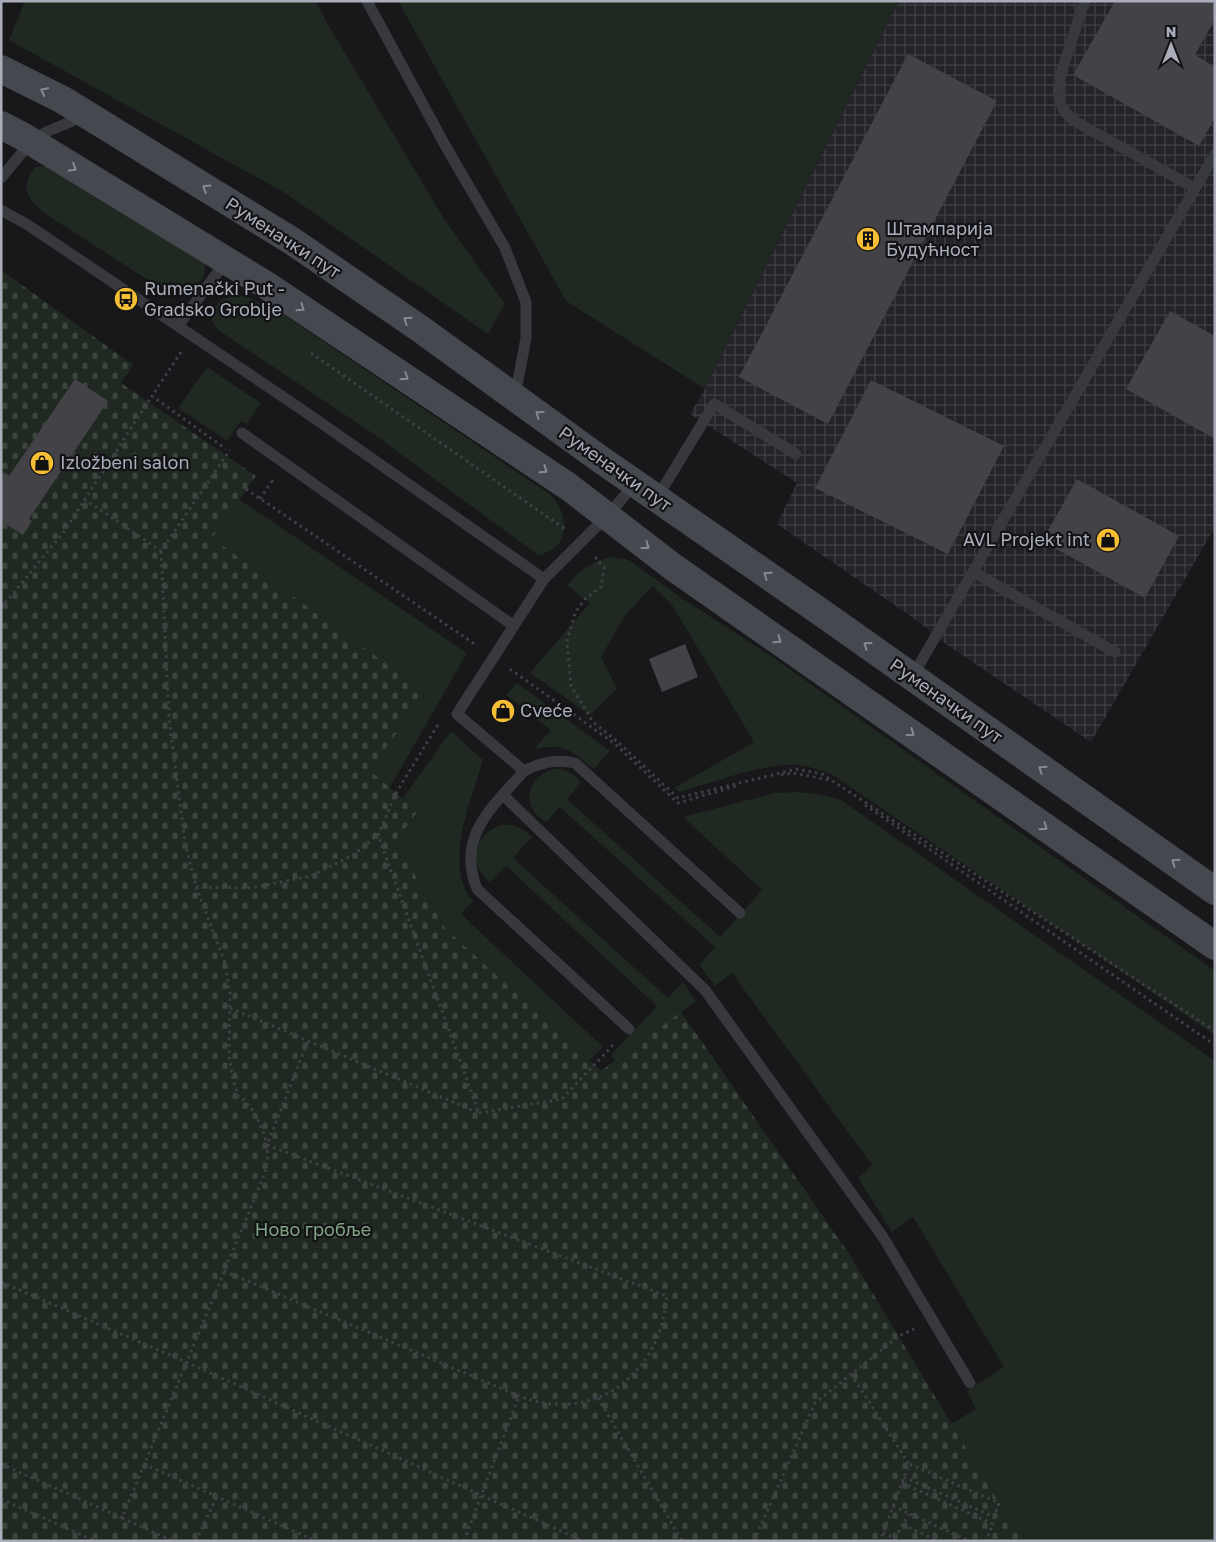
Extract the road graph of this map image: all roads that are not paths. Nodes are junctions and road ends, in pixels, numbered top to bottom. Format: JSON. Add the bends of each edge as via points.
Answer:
{"nodes":[{"id":1,"x":367,"y":1,"type":"edge"},
{"id":2,"x":1086,"y":1,"type":"edge"},
{"id":3,"x":1,"y":69,"type":"edge"},
{"id":4,"x":86,"y":115,"type":"junction"},
{"id":5,"x":1,"y":125,"type":"edge"},
{"id":6,"x":31,"y":142,"type":"junction"},
{"id":7,"x":1215,"y":154,"type":"edge"},
{"id":8,"x":1,"y":178,"type":"edge"},
{"id":9,"x":1195,"y":188,"type":"junction"},
{"id":10,"x":1,"y":210,"type":"edge"},
{"id":11,"x":227,"y":261,"type":"junction"},
{"id":12,"x":178,"y":326,"type":"junction"},
{"id":13,"x":515,"y":397,"type":"junction"},
{"id":14,"x":242,"y":433,"type":"dead end"},
{"id":15,"x":796,"y":454,"type":"dead end"},
{"id":16,"x":646,"y":491,"type":"junction"},
{"id":17,"x":607,"y":516,"type":"junction"},
{"id":18,"x":973,"y":572,"type":"junction"},
{"id":19,"x":544,"y":579,"type":"junction"},
{"id":20,"x":514,"y":626,"type":"junction"},
{"id":21,"x":1115,"y":652,"type":"dead end"},
{"id":22,"x":912,"y":677,"type":"junction"},
{"id":23,"x":524,"y":771,"type":"junction"},
{"id":24,"x":503,"y":794,"type":"junction"},
{"id":25,"x":1215,"y":890,"type":"edge"},
{"id":26,"x":740,"y":913,"type":"dead end"},
{"id":27,"x":1215,"y":946,"type":"edge"},
{"id":28,"x":628,"y":1029,"type":"road end"},
{"id":29,"x":970,"y":1383,"type":"dead end"}],
"edges":[{"from":1,"to":13,"type":"lane","via":[[446,148],[505,248],[516,275],[526,302],[526,338]]},
{"from":2,"to":9,"type":"lane","via":[[1058,83],[1058,96],[1063,108],[1076,122]]},
{"from":4,"to":3,"type":"main road","name":"Руменачки пут","one_way":true},
{"from":4,"to":6,"type":"lane"},
{"from":13,"to":4,"type":"main road","name":"Руменачки пут","one_way":true,"via":[[292,242]]},
{"from":5,"to":6,"type":"main road"},
{"from":6,"to":8,"type":"lane"},
{"from":6,"to":11,"type":"main road","one_way":true},
{"from":7,"to":9,"type":"lane"},
{"from":9,"to":18,"type":"lane"},
{"from":10,"to":12,"type":"lane"},
{"from":11,"to":12,"type":"lane"},
{"from":11,"to":17,"type":"main road","one_way":true,"via":[[474,423]]},
{"from":12,"to":19,"type":"lane"},
{"from":16,"to":13,"type":"main road","name":"Руменачки пут","one_way":true},
{"from":14,"to":20,"type":"lane"},
{"from":15,"to":16,"type":"lane","via":[[714,404]]},
{"from":16,"to":17,"type":"lane"},
{"from":22,"to":16,"type":"main road","name":"Руменачки пут","one_way":true},
{"from":17,"to":19,"type":"lane"},
{"from":17,"to":27,"type":"main road","one_way":true,"via":[[673,567]]},
{"from":18,"to":21,"type":"lane"},
{"from":18,"to":22,"type":"lane"},
{"from":19,"to":20,"type":"lane"},
{"from":20,"to":23,"type":"lane","via":[[457,714]]},
{"from":25,"to":22,"type":"main road","name":"Руменачки пут","one_way":true},
{"from":23,"to":24,"type":"lane"},
{"from":23,"to":26,"type":"lane","via":[[544,762],[576,764]]},
{"from":24,"to":28,"type":"lane","via":[[484,817],[474,836],[470,869],[477,890]]},
{"from":24,"to":29,"type":"lane","via":[[705,990],[884,1236]]}]}
